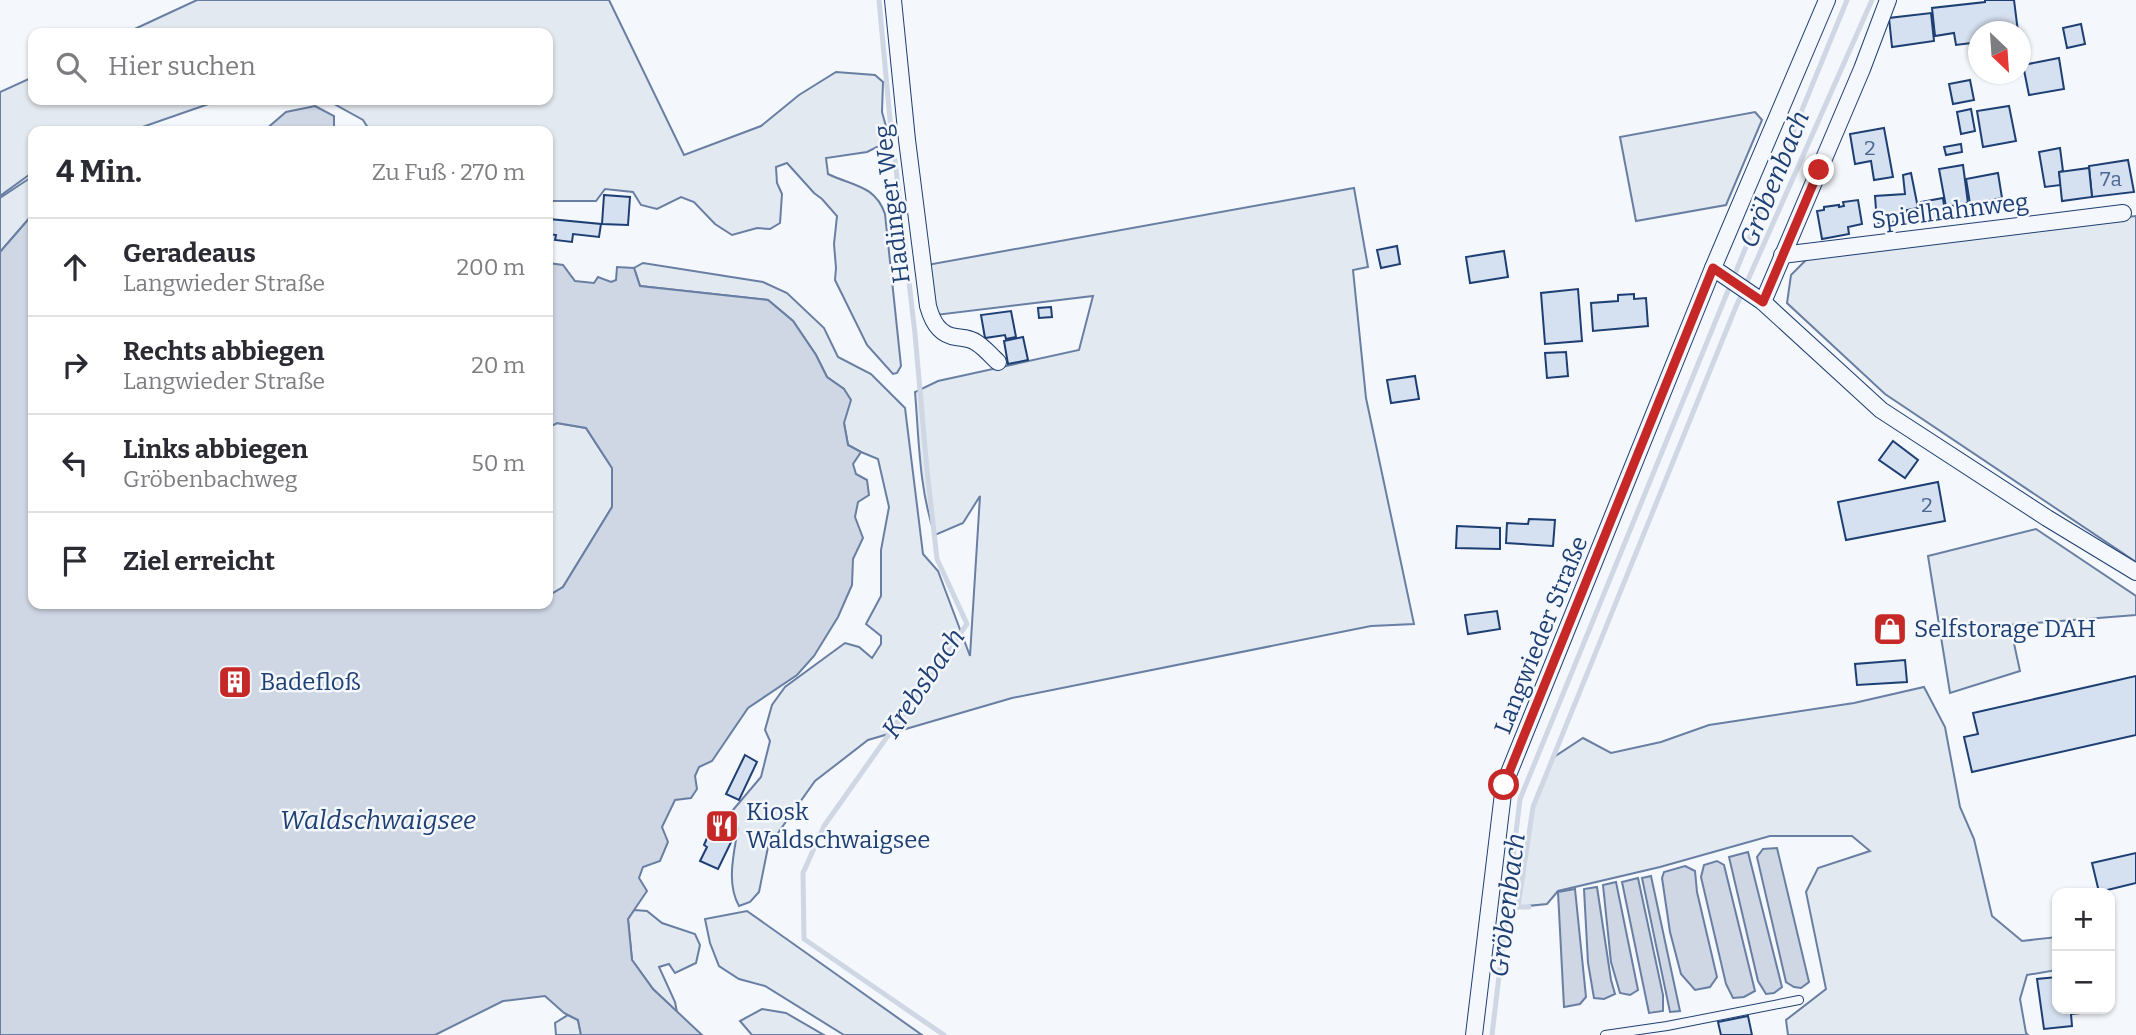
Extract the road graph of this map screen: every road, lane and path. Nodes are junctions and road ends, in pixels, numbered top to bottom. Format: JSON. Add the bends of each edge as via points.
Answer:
{"nodes":[{"id":1,"x":894,"y":0,"type":"edge"},
{"id":2,"x":1827,"y":0,"type":"edge"},
{"id":3,"x":1888,"y":0,"type":"edge"},
{"id":4,"x":2123,"y":213,"type":"dead end"},
{"id":5,"x":1782,"y":255,"type":"junction"},
{"id":6,"x":1713,"y":268,"type":"junction"},
{"id":7,"x":1763,"y":302,"type":"junction"},
{"id":8,"x":998,"y":362,"type":"dead end"},
{"id":9,"x":2136,"y":572,"type":"edge"},
{"id":10,"x":1799,"y":1000,"type":"dead end"},
{"id":11,"x":1474,"y":1035,"type":"edge"},
{"id":12,"x":1605,"y":1035,"type":"edge"}],
"edges":[{"from":1,"to":8,"type":"street","name":"Hadinger Weg","via":[[911,179],[933,324],[953,337],[976,341]]},
{"from":2,"to":6,"type":"street","name":"Langwieder Straße"},
{"from":3,"to":5,"type":"street"},
{"from":4,"to":5,"type":"street","name":"Spielhahnweg"},
{"from":5,"to":7,"type":"street"},
{"from":6,"to":7,"type":"street"},
{"from":6,"to":11,"type":"street","name":"Langwieder Straße","via":[[1504,785]]},
{"from":7,"to":9,"type":"street","via":[[1881,410]]},
{"from":10,"to":12,"type":"lane"}]}
